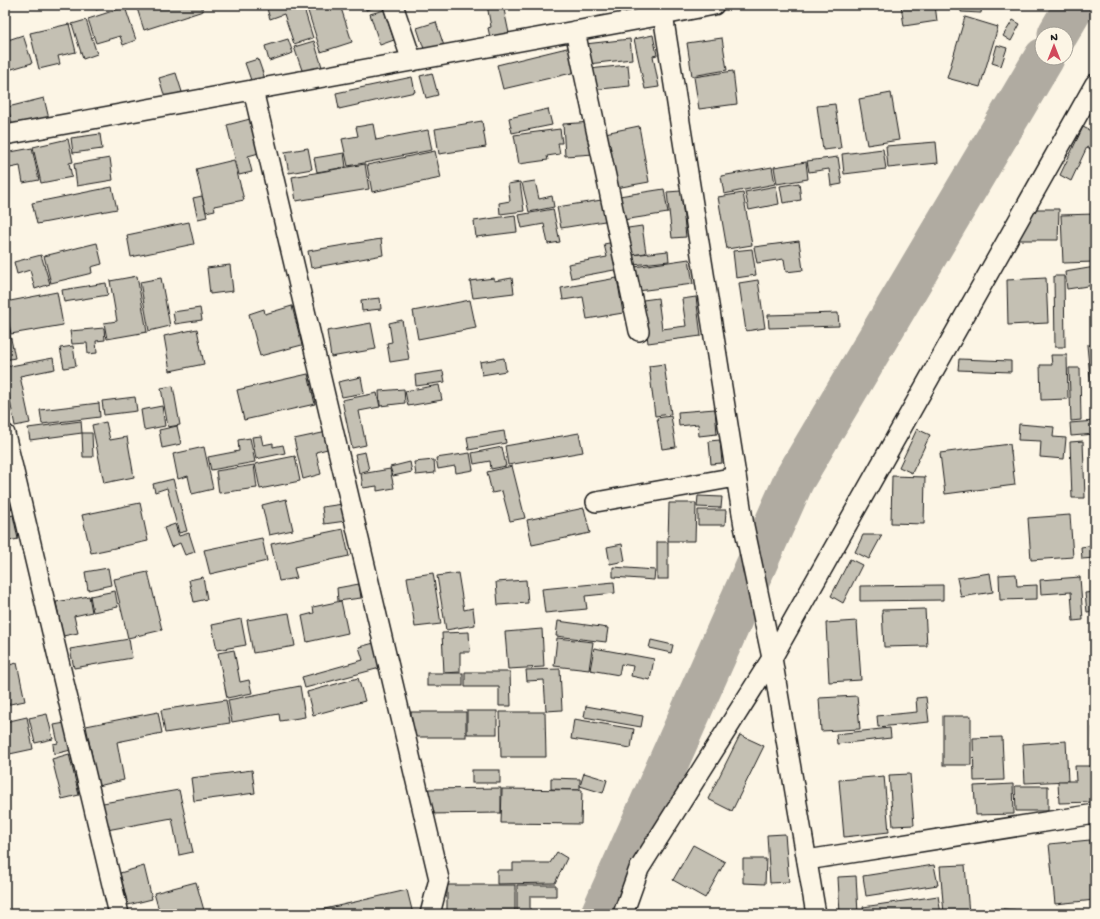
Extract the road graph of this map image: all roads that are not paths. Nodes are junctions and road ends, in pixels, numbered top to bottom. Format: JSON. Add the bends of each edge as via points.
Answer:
{"nodes":[{"id":1,"x":393,"y":5,"type":"edge"},
{"id":2,"x":714,"y":5,"type":"edge"},
{"id":3,"x":662,"y":10,"type":"edge"},
{"id":4,"x":575,"y":31,"type":"junction"},
{"id":5,"x":412,"y":61,"type":"junction"},
{"id":6,"x":1095,"y":84,"type":"edge"},
{"id":7,"x":253,"y":90,"type":"junction"},
{"id":8,"x":5,"y":135,"type":"edge"},
{"id":9,"x":639,"y":331,"type":"dead end"},
{"id":10,"x":5,"y":434,"type":"edge"},
{"id":11,"x":736,"y":477,"type":"junction"},
{"id":12,"x":596,"y":502,"type":"dead end"},
{"id":13,"x":772,"y":658,"type":"junction"},
{"id":14,"x":1095,"y":814,"type":"edge"},
{"id":15,"x":807,"y":860,"type":"junction"},
{"id":16,"x":119,"y":914,"type":"edge"},
{"id":17,"x":430,"y":914,"type":"edge"},
{"id":18,"x":623,"y":914,"type":"edge"},
{"id":19,"x":816,"y":914,"type":"edge"}],
"edges":[{"from":1,"to":5,"type":"street"},
{"from":2,"to":3,"type":"street"},
{"from":3,"to":4,"type":"street"},
{"from":3,"to":11,"type":"street"},
{"from":4,"to":5,"type":"street"},
{"from":4,"to":9,"type":"street"},
{"from":5,"to":7,"type":"street"},
{"from":6,"to":13,"type":"street"},
{"from":7,"to":8,"type":"street"},
{"from":7,"to":17,"type":"street","via":[[438,879]]},
{"from":10,"to":16,"type":"street"},
{"from":11,"to":12,"type":"street"},
{"from":11,"to":13,"type":"street"},
{"from":13,"to":15,"type":"street"},
{"from":13,"to":18,"type":"street","via":[[639,869]]},
{"from":14,"to":15,"type":"street"},
{"from":15,"to":19,"type":"street"}]}
